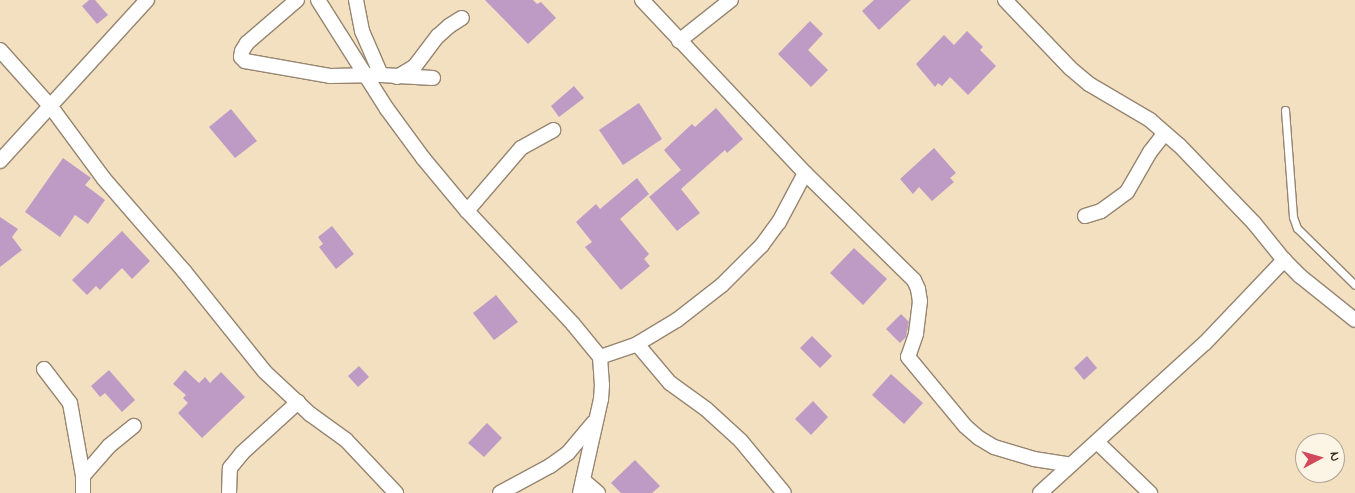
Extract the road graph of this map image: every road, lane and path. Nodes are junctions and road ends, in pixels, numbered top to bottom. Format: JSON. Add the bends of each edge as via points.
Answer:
{"nodes":[{"id":1,"x":147,"y":0,"type":"edge"},
{"id":2,"x":297,"y":0,"type":"edge"},
{"id":3,"x":318,"y":0,"type":"edge"},
{"id":4,"x":356,"y":0,"type":"edge"},
{"id":5,"x":642,"y":0,"type":"edge"},
{"id":6,"x":731,"y":0,"type":"edge"},
{"id":7,"x":1005,"y":0,"type":"edge"},
{"id":8,"x":462,"y":18,"type":"dead end"},
{"id":9,"x":679,"y":41,"type":"junction"},
{"id":10,"x":0,"y":50,"type":"edge"},
{"id":11,"x":380,"y":74,"type":"junction"},
{"id":12,"x":364,"y":75,"type":"junction"},
{"id":13,"x":397,"y":77,"type":"junction"},
{"id":14,"x":434,"y":78,"type":"dead end"},
{"id":15,"x":51,"y":107,"type":"junction"},
{"id":16,"x":1285,"y":110,"type":"dead end"},
{"id":17,"x":554,"y":130,"type":"dead end"},
{"id":18,"x":1165,"y":133,"type":"junction"},
{"id":19,"x":0,"y":161,"type":"edge"},
{"id":20,"x":806,"y":173,"type":"junction"},
{"id":21,"x":467,"y":211,"type":"junction"},
{"id":22,"x":1085,"y":216,"type":"dead end"},
{"id":23,"x":1284,"y":260,"type":"junction"},
{"id":24,"x":1355,"y":285,"type":"edge"},
{"id":25,"x":1355,"y":320,"type":"edge"},
{"id":26,"x":637,"y":344,"type":"junction"},
{"id":27,"x":600,"y":357,"type":"junction"},
{"id":28,"x":44,"y":369,"type":"dead end"},
{"id":29,"x":298,"y":402,"type":"junction"},
{"id":30,"x":597,"y":419,"type":"junction"},
{"id":31,"x":134,"y":426,"type":"dead end"},
{"id":32,"x":1097,"y":442,"type":"junction"},
{"id":33,"x":1071,"y":465,"type":"junction"},
{"id":34,"x":83,"y":476,"type":"junction"},
{"id":35,"x":581,"y":486,"type":"edge"},
{"id":36,"x":82,"y":493,"type":"edge"},
{"id":37,"x":229,"y":493,"type":"edge"},
{"id":38,"x":396,"y":493,"type":"edge"},
{"id":39,"x":500,"y":493,"type":"edge"},
{"id":40,"x":598,"y":493,"type":"edge"},
{"id":41,"x":784,"y":493,"type":"edge"},
{"id":42,"x":1040,"y":493,"type":"edge"},
{"id":43,"x":1150,"y":493,"type":"edge"}],
"edges":[{"from":1,"to":15,"type":"street"},
{"from":2,"to":12,"type":"street","via":[[247,43],[241,57],[251,63],[314,74]]},
{"from":3,"to":12,"type":"street"},
{"from":4,"to":11,"type":"street","via":[[362,31]]},
{"from":5,"to":9,"type":"street"},
{"from":6,"to":9,"type":"street"},
{"from":7,"to":18,"type":"street","via":[[1089,84]]},
{"from":8,"to":13,"type":"street","via":[[438,36],[415,66]]},
{"from":9,"to":20,"type":"street"},
{"from":10,"to":15,"type":"street"},
{"from":11,"to":12,"type":"street"},
{"from":11,"to":13,"type":"street"},
{"from":12,"to":21,"type":"street","via":[[423,158]]},
{"from":13,"to":14,"type":"street"},
{"from":15,"to":19,"type":"street"},
{"from":15,"to":29,"type":"street","via":[[104,179],[184,271],[244,347],[265,372]]},
{"from":16,"to":24,"type":"lane","via":[[1293,217],[1297,228]]},
{"from":17,"to":21,"type":"street","via":[[521,148]]},
{"from":18,"to":22,"type":"street","via":[[1127,192],[1101,211]]},
{"from":18,"to":23,"type":"street","via":[[1241,208]]},
{"from":20,"to":26,"type":"street","via":[[779,222],[740,268],[677,320]]},
{"from":20,"to":33,"type":"street","via":[[914,280],[920,301],[916,334],[908,357],[965,426],[994,447],[1034,459]]},
{"from":21,"to":27,"type":"street"},
{"from":23,"to":25,"type":"street"},
{"from":23,"to":32,"type":"street","via":[[1205,343]]},
{"from":26,"to":27,"type":"street"},
{"from":26,"to":41,"type":"street","via":[[670,384],[706,409],[741,441]]},
{"from":27,"to":30,"type":"street","via":[[602,385]]},
{"from":28,"to":34,"type":"street","via":[[70,404]]},
{"from":29,"to":37,"type":"street","via":[[230,468]]},
{"from":29,"to":38,"type":"street","via":[[346,440]]},
{"from":30,"to":35,"type":"street"},
{"from":30,"to":39,"type":"street","via":[[568,453]]},
{"from":31,"to":34,"type":"street","via":[[109,446]]},
{"from":32,"to":33,"type":"street"},
{"from":32,"to":43,"type":"street"},
{"from":33,"to":42,"type":"street"},
{"from":34,"to":36,"type":"street"},
{"from":35,"to":40,"type":"street"}]}
